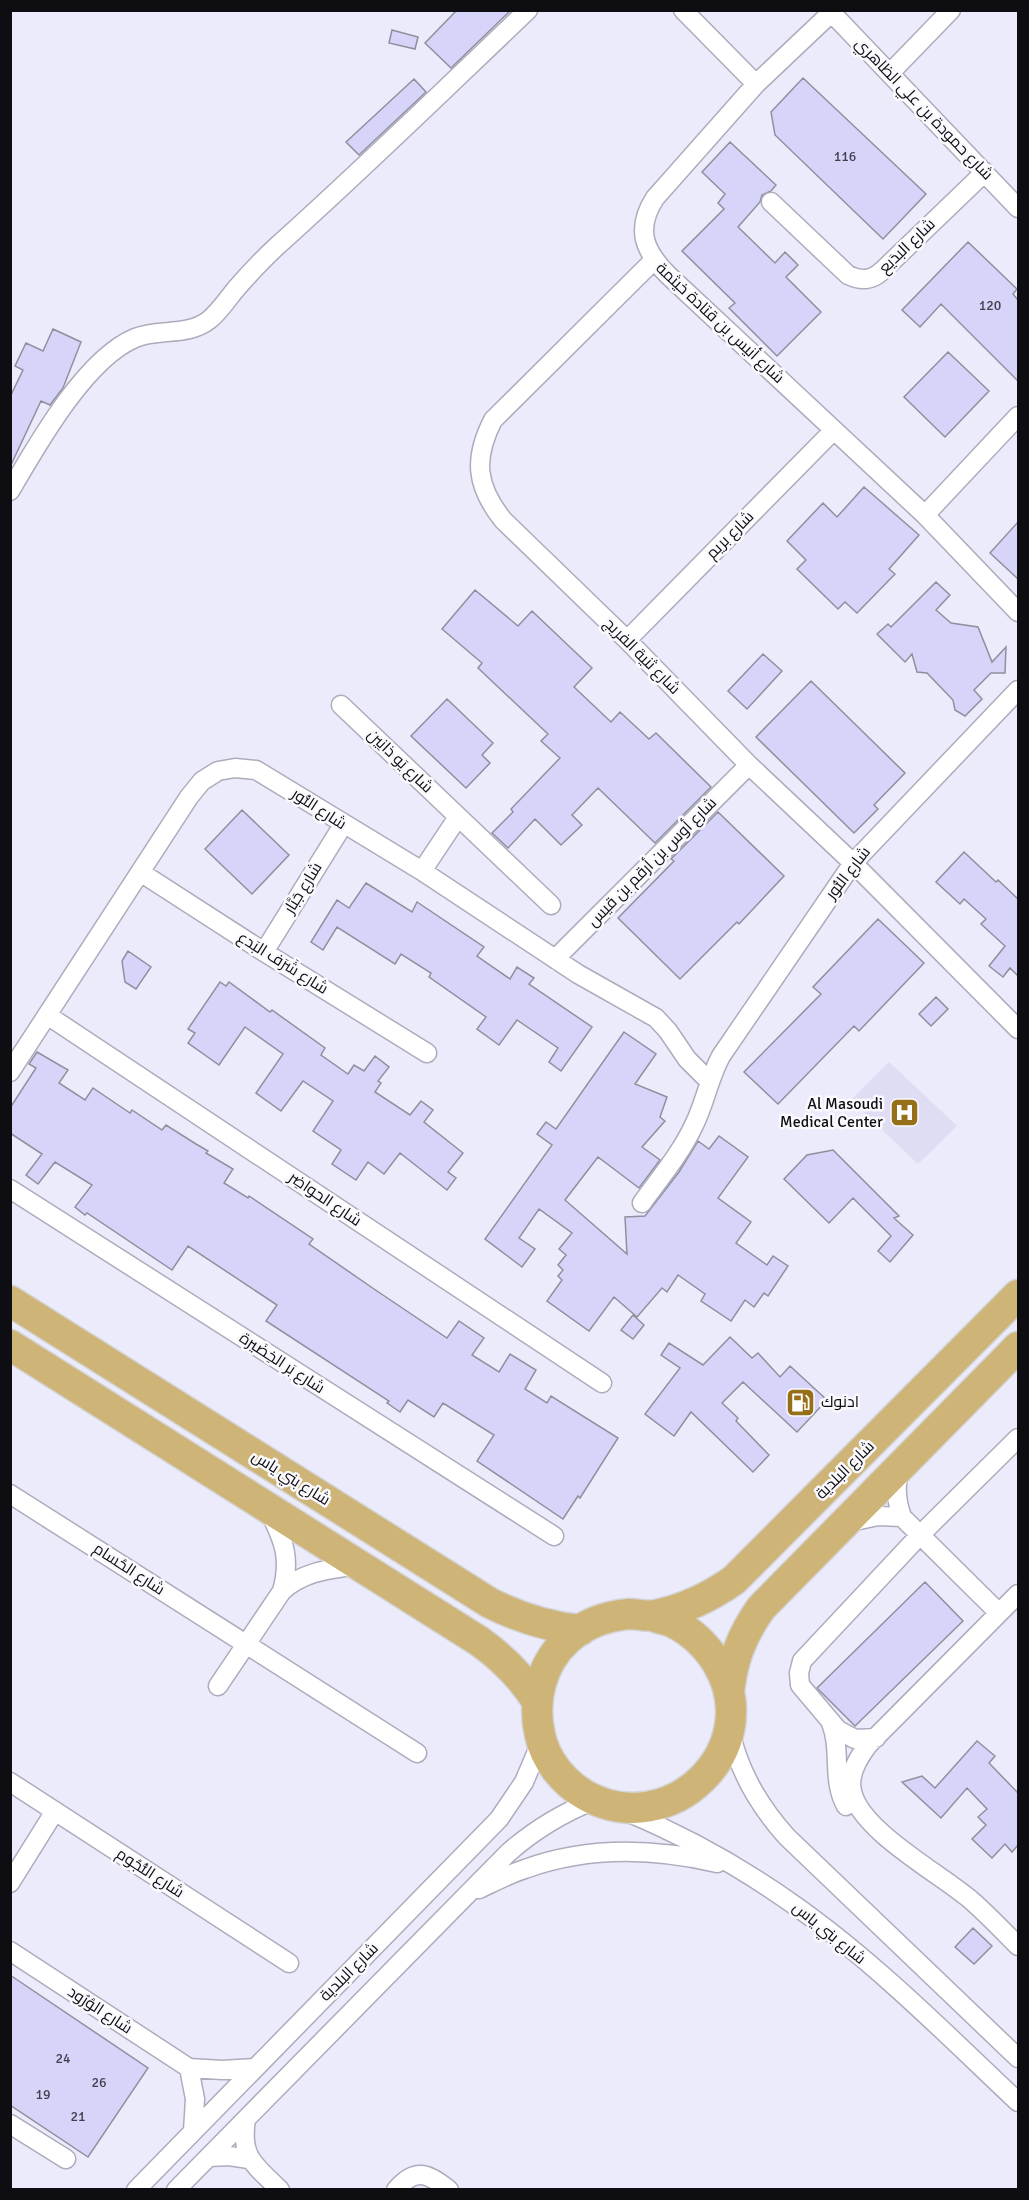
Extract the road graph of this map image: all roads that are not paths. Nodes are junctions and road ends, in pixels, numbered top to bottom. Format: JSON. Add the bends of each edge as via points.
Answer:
{"nodes":[{"id":1,"x":528,"y":10,"type":"edge"},
{"id":2,"x":683,"y":10,"type":"edge"},
{"id":3,"x":951,"y":10,"type":"edge"},
{"id":4,"x":830,"y":12,"type":"edge"},
{"id":5,"x":891,"y":72,"type":"junction"},
{"id":6,"x":756,"y":84,"type":"junction"},
{"id":7,"x":985,"y":172,"type":"junction"},
{"id":8,"x":771,"y":202,"type":"dead end"},
{"id":9,"x":1018,"y":208,"type":"edge"},
{"id":10,"x":653,"y":261,"type":"junction"},
{"id":11,"x":1018,"y":416,"type":"edge"},
{"id":12,"x":834,"y":430,"type":"junction"},
{"id":13,"x":10,"y":491,"type":"edge"},
{"id":14,"x":925,"y":515,"type":"junction"},
{"id":15,"x":1018,"y":612,"type":"edge"},
{"id":16,"x":627,"y":640,"type":"junction"},
{"id":17,"x":1018,"y":690,"type":"edge"},
{"id":18,"x":341,"y":705,"type":"dead end"},
{"id":19,"x":749,"y":765,"type":"junction"},
{"id":20,"x":458,"y":817,"type":"junction"},
{"id":21,"x":343,"y":825,"type":"junction"},
{"id":22,"x":853,"y":863,"type":"junction"},
{"id":23,"x":422,"y":871,"type":"junction"},
{"id":24,"x":140,"y":872,"type":"junction"},
{"id":25,"x":551,"y":905,"type":"dead end"},
{"id":26,"x":264,"y":952,"type":"junction"},
{"id":27,"x":555,"y":959,"type":"junction"},
{"id":28,"x":48,"y":1015,"type":"junction"},
{"id":29,"x":1018,"y":1029,"type":"edge"},
{"id":30,"x":427,"y":1053,"type":"dead end"},
{"id":31,"x":10,"y":1072,"type":"edge"},
{"id":32,"x":710,"y":1081,"type":"junction"},
{"id":33,"x":10,"y":1189,"type":"edge"},
{"id":34,"x":642,"y":1203,"type":"dead end"},
{"id":35,"x":1018,"y":1295,"type":"edge"},
{"id":36,"x":10,"y":1301,"type":"edge"},
{"id":37,"x":10,"y":1344,"type":"edge"},
{"id":38,"x":1018,"y":1347,"type":"edge"},
{"id":39,"x":602,"y":1383,"type":"dead end"},
{"id":40,"x":1018,"y":1438,"type":"edge"},
{"id":41,"x":903,"y":1462,"type":"junction"},
{"id":42,"x":10,"y":1494,"type":"edge"},
{"id":43,"x":267,"y":1507,"type":"junction"},
{"id":44,"x":902,"y":1517,"type":"junction"},
{"id":45,"x":842,"y":1524,"type":"junction"},
{"id":46,"x":920,"y":1535,"type":"junction"},
{"id":47,"x":554,"y":1536,"type":"dead end"},
{"id":48,"x":359,"y":1565,"type":"junction"},
{"id":49,"x":282,"y":1591,"type":"junction"},
{"id":50,"x":1018,"y":1594,"type":"edge"},
{"id":51,"x":999,"y":1613,"type":"junction"},
{"id":52,"x":653,"y":1616,"type":"junction"},
{"id":53,"x":581,"y":1630,"type":"junction"},
{"id":54,"x":247,"y":1645,"type":"junction"},
{"id":55,"x":219,"y":1686,"type":"dead end"},
{"id":56,"x":729,"y":1693,"type":"junction"},
{"id":57,"x":537,"y":1701,"type":"junction"},
{"id":58,"x":831,"y":1723,"type":"junction"},
{"id":59,"x":729,"y":1727,"type":"junction"},
{"id":60,"x":876,"y":1738,"type":"junction"},
{"id":61,"x":541,"y":1742,"type":"junction"},
{"id":62,"x":417,"y":1753,"type":"dead end"},
{"id":63,"x":10,"y":1782,"type":"edge"},
{"id":64,"x":603,"y":1803,"type":"junction"},
{"id":65,"x":55,"y":1811,"type":"junction"},
{"id":66,"x":885,"y":1835,"type":"junction"},
{"id":67,"x":738,"y":1868,"type":"junction"},
{"id":68,"x":10,"y":1883,"type":"edge"},
{"id":69,"x":469,"y":1893,"type":"junction"},
{"id":70,"x":1018,"y":1946,"type":"edge"},
{"id":71,"x":10,"y":1952,"type":"edge"},
{"id":72,"x":289,"y":1963,"type":"dead end"},
{"id":73,"x":1018,"y":2036,"type":"edge"},
{"id":74,"x":996,"y":2037,"type":"junction"},
{"id":75,"x":1018,"y":2058,"type":"edge"},
{"id":76,"x":189,"y":2068,"type":"junction"},
{"id":77,"x":255,"y":2068,"type":"junction"},
{"id":78,"x":1018,"y":2102,"type":"edge"},
{"id":79,"x":246,"y":2119,"type":"junction"},
{"id":80,"x":10,"y":2124,"type":"edge"},
{"id":81,"x":193,"y":2131,"type":"junction"},
{"id":82,"x":209,"y":2157,"type":"junction"},
{"id":83,"x":66,"y":2159,"type":"dead end"},
{"id":84,"x":249,"y":2159,"type":"junction"},
{"id":85,"x":136,"y":2190,"type":"edge"},
{"id":86,"x":176,"y":2190,"type":"edge"},
{"id":87,"x":280,"y":2190,"type":"edge"},
{"id":88,"x":396,"y":2190,"type":"edge"},
{"id":89,"x":449,"y":2190,"type":"edge"}],
"edges":[{"from":1,"to":13,"type":"street","via":[[275,248],[209,320],[192,330],[137,337],[111,353],[53,422]]},
{"from":2,"to":6,"type":"street"},
{"from":3,"to":5,"type":"street"},
{"from":4,"to":5,"type":"street","name":"شارع حمودة بن علي الظاهري"},
{"from":4,"to":6,"type":"street","name":"شارع أنيس بن قتادة خيثمة"},
{"from":5,"to":7,"type":"street","name":"شارع حمودة بن علي الظاهري"},
{"from":6,"to":10,"type":"street","name":"شارع أنيس بن قتادة خيثمة","via":[[666,184],[646,212],[643,228]]},
{"from":7,"to":8,"type":"street","name":"شارع البدَيع","via":[[882,271],[866,280],[848,275]]},
{"from":7,"to":9,"type":"street","name":"شارع حمودة بن علي الظاهري"},
{"from":10,"to":12,"type":"street","name":"شارع أنيس بن قتادة خيثمة"},
{"from":10,"to":16,"type":"street","name":"شارع ثنية الفريج","via":[[493,420],[483,439],[479,461],[481,483],[489,503],[503,520]]},
{"from":11,"to":14,"type":"street"},
{"from":12,"to":14,"type":"street","name":"شارع أنيس بن قتادة خيثمة"},
{"from":12,"to":16,"type":"street","name":"شارع بريم"},
{"from":14,"to":15,"type":"street","name":"شارع أنيس بن قتادة خيثمة"},
{"from":16,"to":19,"type":"street","name":"شارع ثنية الفريج"},
{"from":17,"to":22,"type":"street","name":"شارع النُّور"},
{"from":18,"to":20,"type":"street","name":"شارع يَو ذانِين"},
{"from":19,"to":22,"type":"street","name":"شارع ثنية الفريج"},
{"from":19,"to":27,"type":"street","name":"شارع أوس بن أرقم بن قيس"},
{"from":20,"to":23,"type":"street"},
{"from":20,"to":25,"type":"street","name":"شارع يَو ذانِين"},
{"from":21,"to":23,"type":"street","name":"شارع النُّور"},
{"from":21,"to":24,"type":"street","name":"شارع النُّور","via":[[256,770],[218,771],[202,781],[189,797]]},
{"from":21,"to":26,"type":"street","name":"شارع جَبَّار"},
{"from":22,"to":29,"type":"street","name":"شارع ثنية الفريج"},
{"from":22,"to":32,"type":"street","name":"شارع النُّور","via":[[738,1028]]},
{"from":23,"to":27,"type":"street","name":"شارع النُّور"},
{"from":24,"to":26,"type":"street","name":"شارع شَرَف البَدع"},
{"from":24,"to":28,"type":"street","name":"شارع النُّور"},
{"from":26,"to":30,"type":"street","name":"شارع شَرَف البَدع"},
{"from":27,"to":32,"type":"street","name":"شارع النُّور","via":[[656,1018],[687,1059]]},
{"from":28,"to":31,"type":"street","name":"شارع النُّور"},
{"from":28,"to":39,"type":"street","name":"شارع الحواضِر"},
{"from":32,"to":34,"type":"street","name":"شارع النُّور","via":[[687,1138]]},
{"from":33,"to":47,"type":"street","name":"شارع بَر الخِضَيرة"},
{"from":35,"to":52,"type":"main road","name":"شارع البلدية","via":[[750,1566],[716,1593]]},
{"from":36,"to":53,"type":"main road","name":"شارع بني ياس","via":[[490,1603],[525,1619]]},
{"from":37,"to":43,"type":"main road"},
{"from":38,"to":41,"type":"main road"},
{"from":40,"to":46,"type":"street"},
{"from":41,"to":44,"type":"street","via":[[896,1495]]},
{"from":41,"to":45,"type":"main road"},
{"from":42,"to":54,"type":"street","name":"شارع الحُسام"},
{"from":43,"to":48,"type":"main road"},
{"from":43,"to":49,"type":"street","via":[[285,1547],[286,1577]]},
{"from":44,"to":45,"type":"street","via":[[878,1516]]},
{"from":44,"to":46,"type":"street"},
{"from":45,"to":56,"type":"main road","via":[[760,1608],[747,1627],[731,1670]]},
{"from":46,"to":51,"type":"street"},
{"from":46,"to":58,"type":"street","via":[[802,1661],[800,1685]]},
{"from":48,"to":49,"type":"street","via":[[307,1575]]},
{"from":48,"to":57,"type":"main road","via":[[493,1650],[517,1673]]},
{"from":49,"to":54,"type":"street"},
{"from":50,"to":51,"type":"street"},
{"from":51,"to":60,"type":"street"},
{"from":52,"to":53,"type":"main road","via":[[608,1617]]},
{"from":52,"to":56,"type":"main road","via":[[674,1623],[710,1652]]},
{"from":53,"to":57,"type":"main road","via":[[552,1657]]},
{"from":54,"to":55,"type":"street"},
{"from":54,"to":62,"type":"street","name":"شارع الحُسام"},
{"from":56,"to":59,"type":"main road"},
{"from":57,"to":61,"type":"main road"},
{"from":58,"to":60,"type":"street","via":[[846,1736]]},
{"from":58,"to":66,"type":"street","via":[[837,1742],[837,1780],[843,1800],[864,1827]]},
{"from":59,"to":64,"type":"main road","via":[[712,1768],[678,1798],[634,1808]]},
{"from":59,"to":74,"type":"street","via":[[744,1776],[773,1822]]},
{"from":60,"to":66,"type":"street","via":[[857,1761],[850,1783],[861,1812]]},
{"from":61,"to":64,"type":"main road","via":[[562,1776],[577,1790]]},
{"from":61,"to":77,"type":"street","name":"شارع البلدية","via":[[524,1782],[499,1819]]},
{"from":63,"to":65,"type":"street","name":"شارع النُّجُوم"},
{"from":64,"to":67,"type":"street","name":"شارع بني ياس","via":[[676,1834]]},
{"from":64,"to":69,"type":"street","name":"شارع البلدية","via":[[574,1808],[535,1831]]},
{"from":65,"to":68,"type":"street"},
{"from":65,"to":72,"type":"street","name":"شارع النُّجُوم"},
{"from":66,"to":70,"type":"street","via":[[972,1901]]},
{"from":67,"to":69,"type":"street","via":[[652,1851],[594,1853],[524,1869]]},
{"from":67,"to":78,"type":"street","name":"شارع بني ياس","via":[[826,1929],[915,2004]]},
{"from":69,"to":79,"type":"street","name":"شارع البلدية"},
{"from":71,"to":76,"type":"street","name":"شارع الوُرُود"},
{"from":73,"to":74,"type":"street"},
{"from":74,"to":75,"type":"street"},
{"from":76,"to":77,"type":"street","name":"شارع الوُرُود"},
{"from":76,"to":81,"type":"street","via":[[195,2099]]},
{"from":77,"to":81,"type":"street","name":"شارع البلدية"},
{"from":79,"to":82,"type":"street","name":"شارع البلدية"},
{"from":79,"to":84,"type":"street","via":[[244,2140]]},
{"from":80,"to":83,"type":"street"},
{"from":81,"to":85,"type":"street","name":"شارع البلدية"},
{"from":82,"to":84,"type":"street"},
{"from":82,"to":86,"type":"street","name":"شارع البلدية"},
{"from":84,"to":87,"type":"street"},
{"from":88,"to":89,"type":"street","via":[[407,2178],[418,2174],[432,2177]]}]}
